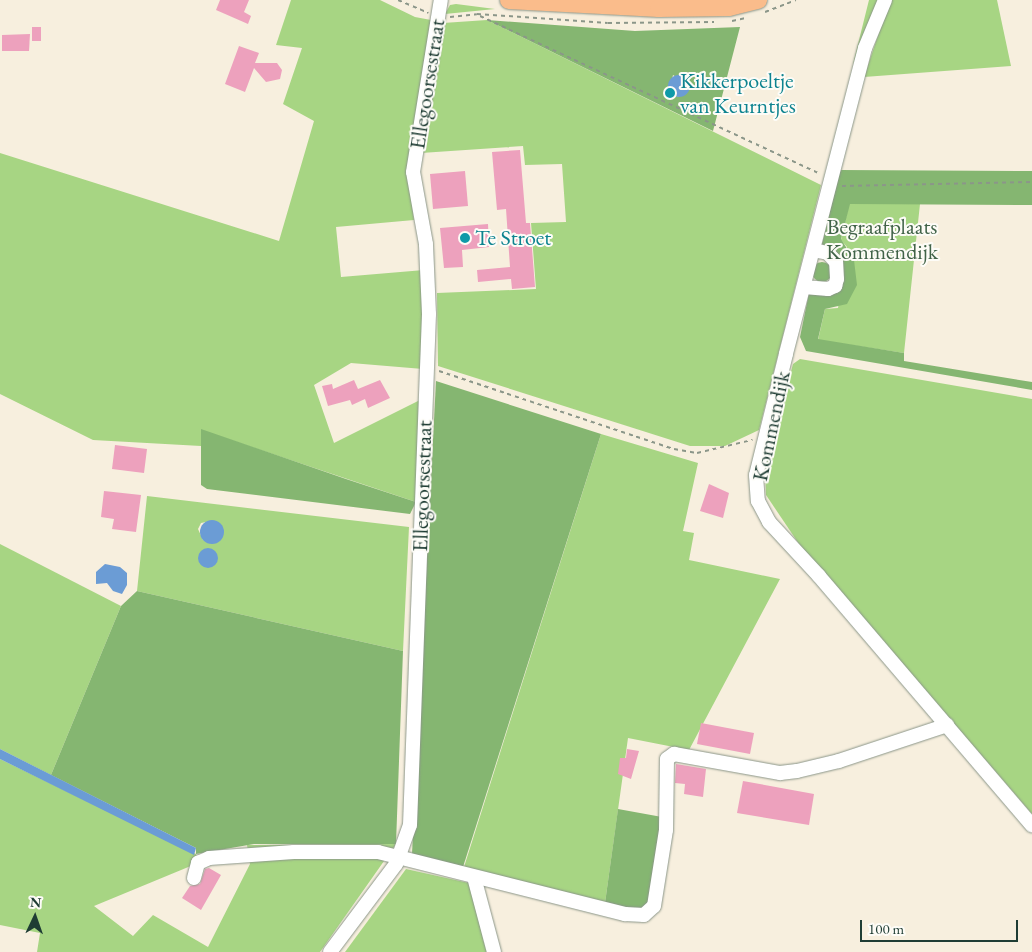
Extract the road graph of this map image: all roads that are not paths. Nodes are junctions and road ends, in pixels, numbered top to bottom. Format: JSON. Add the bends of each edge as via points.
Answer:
{"nodes":[{"id":1,"x":441,"y":0,"type":"edge"},
{"id":2,"x":509,"y":0,"type":"edge"},
{"id":3,"x":758,"y":0,"type":"edge"},
{"id":4,"x":885,"y":0,"type":"edge"},
{"id":5,"x":813,"y":250,"type":"junction"},
{"id":6,"x":804,"y":287,"type":"junction"},
{"id":7,"x":948,"y":725,"type":"junction"},
{"id":8,"x":1032,"y":825,"type":"edge"},
{"id":9,"x":398,"y":859,"type":"junction"},
{"id":10,"x":474,"y":877,"type":"junction"},
{"id":11,"x":194,"y":878,"type":"dead end"},
{"id":12,"x":330,"y":952,"type":"edge"},
{"id":13,"x":494,"y":952,"type":"edge"}],
"edges":[{"from":1,"to":9,"type":"street","name":"Ellegoorsestraat","via":[[413,172],[429,280],[410,825]]},
{"from":2,"to":3,"type":"main road","via":[[659,8],[729,7]]},
{"from":4,"to":5,"type":"street","name":"Kommendijk","via":[[865,48]]},
{"from":5,"to":6,"type":"street","name":"Kommendijk"},
{"from":5,"to":6,"type":"street","via":[[828,253],[836,262],[838,279],[835,286],[828,289]]},
{"from":6,"to":7,"type":"street","name":"Kommendijk","via":[[756,475],[758,501],[769,522]]},
{"from":7,"to":8,"type":"street","name":"Kommendijk"},
{"from":7,"to":10,"type":"street","via":[[839,761],[780,773],[674,754],[667,759],[666,830],[654,906],[644,915],[625,914]]},
{"from":9,"to":10,"type":"street"},
{"from":9,"to":11,"type":"street","via":[[386,853],[361,852],[294,852],[209,858],[198,863]]},
{"from":9,"to":12,"type":"street","name":"Ellegoorsestraat"},
{"from":10,"to":13,"type":"street"}]}
